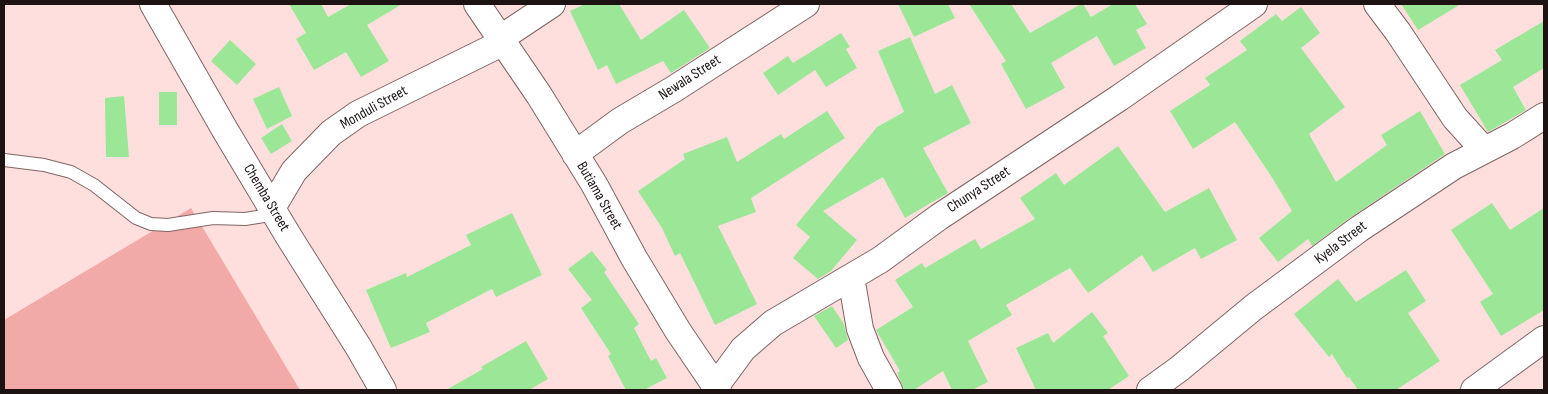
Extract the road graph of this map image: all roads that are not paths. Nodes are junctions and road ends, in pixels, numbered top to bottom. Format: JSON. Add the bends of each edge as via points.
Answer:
{"nodes":[{"id":1,"x":153,"y":4,"type":"edge"},
{"id":2,"x":477,"y":4,"type":"edge"},
{"id":3,"x":552,"y":4,"type":"edge"},
{"id":4,"x":806,"y":4,"type":"edge"},
{"id":5,"x":1254,"y":4,"type":"edge"},
{"id":6,"x":1377,"y":4,"type":"edge"},
{"id":7,"x":502,"y":40,"type":"junction"},
{"id":8,"x":1544,"y":116,"type":"edge"},
{"id":9,"x":1455,"y":118,"type":"junction"},
{"id":10,"x":1484,"y":150,"type":"junction"},
{"id":11,"x":575,"y":154,"type":"junction"},
{"id":12,"x":4,"y":160,"type":"edge"},
{"id":13,"x":1456,"y":165,"type":"junction"},
{"id":14,"x":274,"y":211,"type":"junction"},
{"id":15,"x":851,"y":277,"type":"junction"},
{"id":16,"x":1544,"y":339,"type":"edge"},
{"id":17,"x":716,"y":389,"type":"edge"},
{"id":18,"x":383,"y":390,"type":"edge"},
{"id":19,"x":889,"y":390,"type":"edge"},
{"id":20,"x":1150,"y":390,"type":"edge"},
{"id":21,"x":1474,"y":390,"type":"edge"}],
"edges":[{"from":1,"to":14,"type":"street","name":"Chemba Street"},
{"from":2,"to":7,"type":"street","name":"Butiama Street"},
{"from":3,"to":7,"type":"street","name":"Monduli Street"},
{"from":4,"to":11,"type":"street","name":"Newala Street","via":[[620,121]]},
{"from":5,"to":15,"type":"street","name":"Chunya Street"},
{"from":6,"to":9,"type":"street"},
{"from":7,"to":11,"type":"street","name":"Butiama Street"},
{"from":7,"to":14,"type":"street","name":"Monduli Street","via":[[358,114],[331,133],[294,171]]},
{"from":8,"to":10,"type":"street","name":"Kyela Street"},
{"from":9,"to":10,"type":"street"},
{"from":9,"to":13,"type":"street"},
{"from":10,"to":13,"type":"street","name":"Kyela Street"},
{"from":11,"to":17,"type":"street","name":"Butiama Street","via":[[639,266]]},
{"from":12,"to":14,"type":"lane","via":[[71,172],[94,185],[136,218],[151,224],[213,218],[245,219]]},
{"from":13,"to":20,"type":"street","name":"Kyela Street","via":[[1358,229]]},
{"from":14,"to":18,"type":"street","name":"Chemba Street"},
{"from":15,"to":17,"type":"street","name":"Chunya Street","via":[[774,323],[744,349]]},
{"from":15,"to":19,"type":"street","via":[[860,329],[871,358]]},
{"from":16,"to":21,"type":"street"}]}
